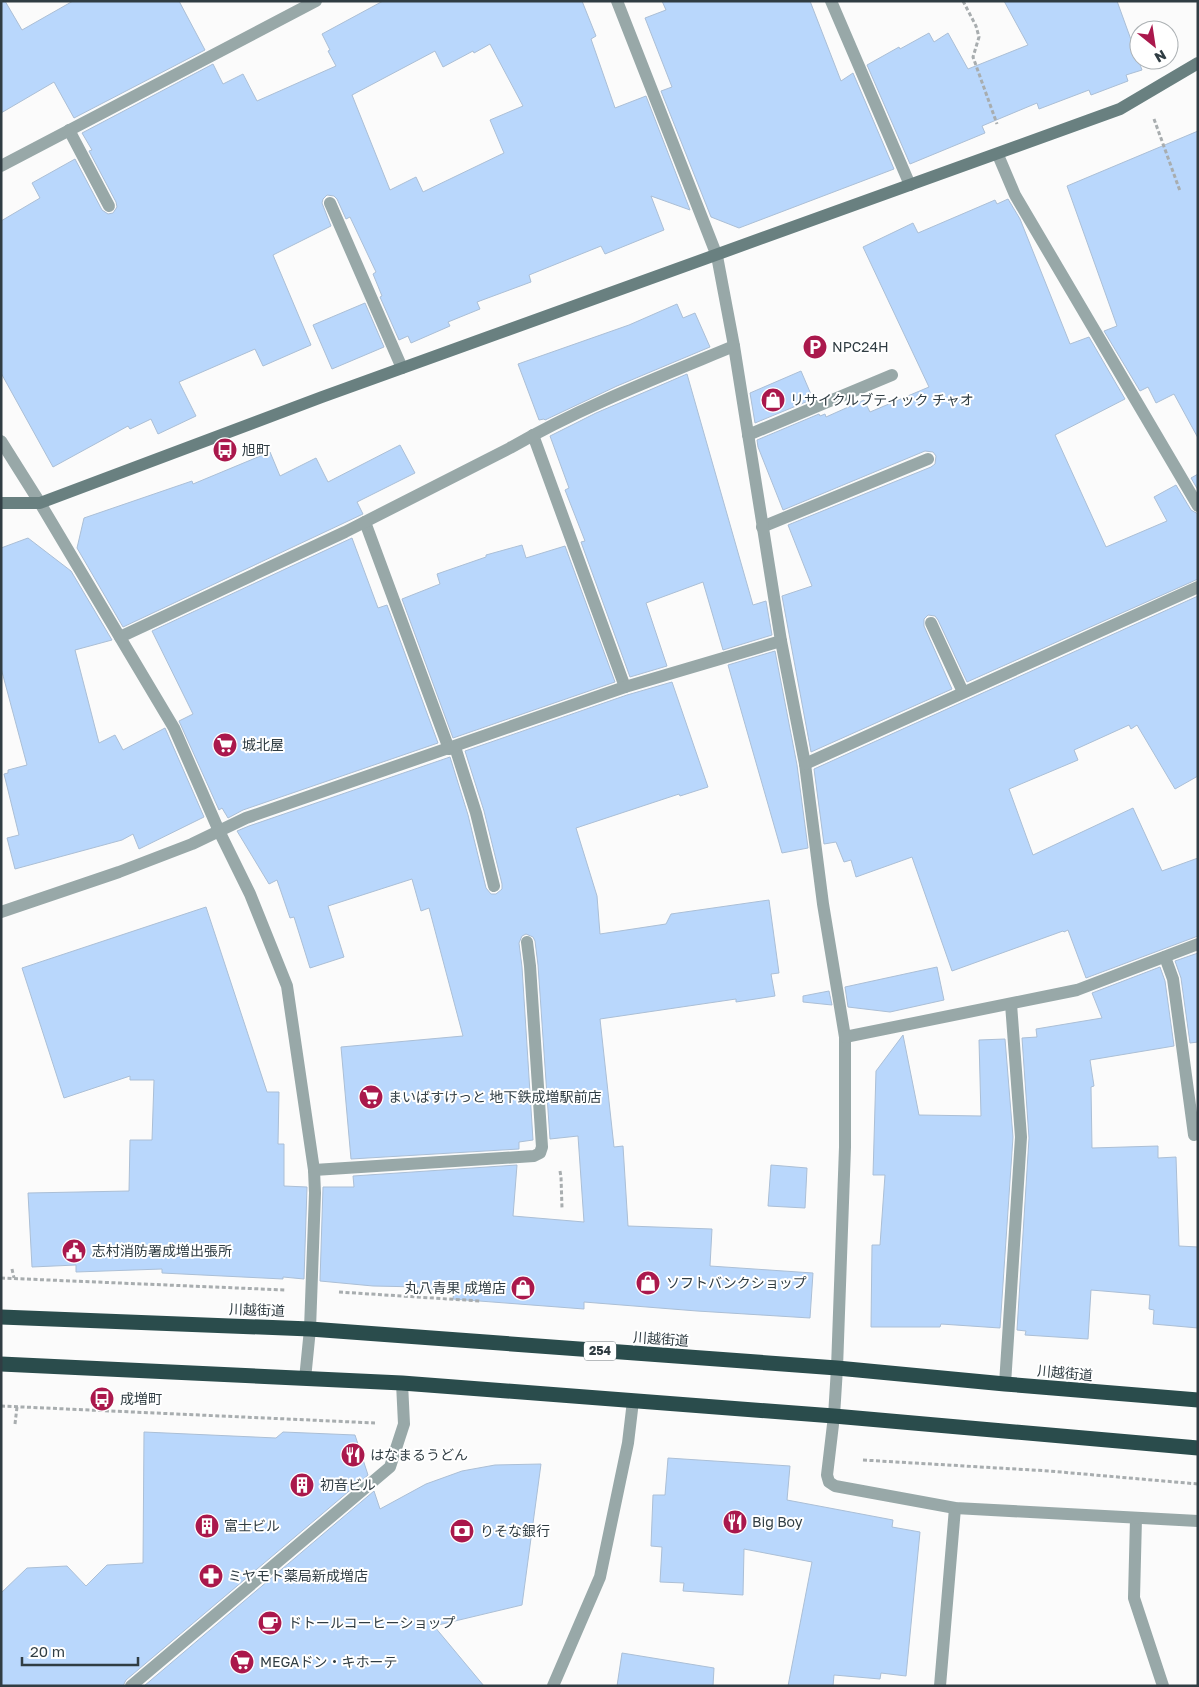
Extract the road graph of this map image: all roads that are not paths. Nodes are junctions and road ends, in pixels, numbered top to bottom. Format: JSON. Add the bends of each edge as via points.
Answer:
{"nodes":[{"id":1,"x":316,"y":1,"type":"edge"},
{"id":2,"x":617,"y":1,"type":"edge"},
{"id":3,"x":831,"y":1,"type":"edge"},
{"id":4,"x":1198,"y":63,"type":"edge"},
{"id":5,"x":69,"y":130,"type":"junction"},
{"id":6,"x":1002,"y":153,"type":"junction"},
{"id":7,"x":1,"y":166,"type":"edge"},
{"id":8,"x":910,"y":185,"type":"junction"},
{"id":9,"x":330,"y":203,"type":"dead end"},
{"id":10,"x":109,"y":206,"type":"dead end"},
{"id":11,"x":717,"y":256,"type":"junction"},
{"id":12,"x":734,"y":346,"type":"junction"},
{"id":13,"x":402,"y":368,"type":"junction"},
{"id":14,"x":892,"y":375,"type":"dead end"},
{"id":15,"x":533,"y":435,"type":"junction"},
{"id":16,"x":748,"y":435,"type":"junction"},
{"id":17,"x":1,"y":441,"type":"edge"},
{"id":18,"x":928,"y":459,"type":"dead end"},
{"id":19,"x":1,"y":503,"type":"edge"},
{"id":20,"x":40,"y":503,"type":"junction"},
{"id":21,"x":1198,"y":506,"type":"edge"},
{"id":22,"x":365,"y":522,"type":"junction"},
{"id":23,"x":762,"y":527,"type":"junction"},
{"id":24,"x":1198,"y":587,"type":"edge"},
{"id":25,"x":931,"y":623,"type":"dead end"},
{"id":26,"x":120,"y":637,"type":"junction"},
{"id":27,"x":781,"y":641,"type":"junction"},
{"id":28,"x":625,"y":687,"type":"junction"},
{"id":29,"x":963,"y":692,"type":"junction"},
{"id":30,"x":452,"y":748,"type":"junction"},
{"id":31,"x":805,"y":764,"type":"junction"},
{"id":32,"x":219,"y":831,"type":"junction"},
{"id":33,"x":494,"y":886,"type":"dead end"},
{"id":34,"x":1,"y":912,"type":"edge"},
{"id":35,"x":527,"y":942,"type":"dead end"},
{"id":36,"x":1198,"y":944,"type":"edge"},
{"id":37,"x":1165,"y":957,"type":"junction"},
{"id":38,"x":1012,"y":1004,"type":"junction"},
{"id":39,"x":845,"y":1037,"type":"junction"},
{"id":40,"x":1194,"y":1135,"type":"dead end"},
{"id":41,"x":314,"y":1170,"type":"junction"},
{"id":42,"x":1,"y":1317,"type":"edge"},
{"id":43,"x":310,"y":1329,"type":"junction"},
{"id":44,"x":1,"y":1364,"type":"edge"},
{"id":45,"x":837,"y":1368,"type":"junction"},
{"id":46,"x":305,"y":1379,"type":"junction"},
{"id":47,"x":402,"y":1383,"type":"junction"},
{"id":48,"x":1005,"y":1384,"type":"junction"},
{"id":49,"x":1198,"y":1400,"type":"edge"},
{"id":50,"x":633,"y":1402,"type":"junction"},
{"id":51,"x":834,"y":1416,"type":"junction"},
{"id":52,"x":1198,"y":1448,"type":"edge"},
{"id":53,"x":955,"y":1508,"type":"junction"},
{"id":54,"x":1136,"y":1518,"type":"junction"},
{"id":55,"x":1198,"y":1521,"type":"edge"},
{"id":56,"x":131,"y":1686,"type":"edge"},
{"id":57,"x":553,"y":1686,"type":"edge"},
{"id":58,"x":940,"y":1686,"type":"edge"},
{"id":59,"x":1163,"y":1686,"type":"edge"}],
"edges":[{"from":1,"to":5,"type":"street"},
{"from":2,"to":11,"type":"street"},
{"from":3,"to":8,"type":"street"},
{"from":4,"to":6,"type":"street","via":[[1120,109]]},
{"from":5,"to":7,"type":"street"},
{"from":5,"to":10,"type":"street"},
{"from":6,"to":8,"type":"street"},
{"from":6,"to":21,"type":"street","via":[[1015,195]]},
{"from":8,"to":11,"type":"street"},
{"from":9,"to":13,"type":"street"},
{"from":11,"to":12,"type":"street"},
{"from":11,"to":13,"type":"street"},
{"from":12,"to":15,"type":"street"},
{"from":12,"to":16,"type":"street"},
{"from":13,"to":20,"type":"street"},
{"from":14,"to":16,"type":"street"},
{"from":15,"to":22,"type":"street"},
{"from":15,"to":28,"type":"street"},
{"from":16,"to":23,"type":"street"},
{"from":17,"to":20,"type":"street"},
{"from":18,"to":23,"type":"street"},
{"from":19,"to":20,"type":"street"},
{"from":20,"to":26,"type":"street"},
{"from":22,"to":26,"type":"street"},
{"from":22,"to":30,"type":"street"},
{"from":23,"to":27,"type":"street"},
{"from":24,"to":29,"type":"street"},
{"from":25,"to":29,"type":"street"},
{"from":26,"to":32,"type":"street","via":[[174,728]]},
{"from":27,"to":28,"type":"street"},
{"from":27,"to":31,"type":"street"},
{"from":28,"to":30,"type":"street"},
{"from":29,"to":31,"type":"street"},
{"from":30,"to":32,"type":"street","via":[[246,818]]},
{"from":30,"to":33,"type":"street","via":[[476,813]]},
{"from":31,"to":39,"type":"street"},
{"from":32,"to":34,"type":"street","via":[[119,872]]},
{"from":32,"to":41,"type":"street","via":[[250,894],[287,986]]},
{"from":35,"to":41,"type":"street","via":[[540,1153],[534,1156]]},
{"from":36,"to":37,"type":"street"},
{"from":37,"to":38,"type":"street","via":[[1077,990]]},
{"from":37,"to":40,"type":"street","via":[[1172,979]]},
{"from":38,"to":39,"type":"street"},
{"from":38,"to":48,"type":"street","via":[[1021,1137]]},
{"from":39,"to":45,"type":"street","via":[[845,1147]]},
{"from":41,"to":43,"type":"street"},
{"from":42,"to":43,"type":"highway","name":"川越街道","number":"254"},
{"from":43,"to":45,"type":"highway","name":"川越街道","number":"254"},
{"from":43,"to":46,"type":"street"},
{"from":44,"to":46,"type":"highway"},
{"from":45,"to":48,"type":"highway","name":"川越街道","number":"254"},
{"from":45,"to":51,"type":"street"},
{"from":46,"to":47,"type":"highway"},
{"from":47,"to":50,"type":"highway"},
{"from":47,"to":56,"type":"street","via":[[404,1424],[390,1467]]},
{"from":48,"to":49,"type":"highway","name":"川越街道","number":"254"},
{"from":50,"to":51,"type":"highway"},
{"from":50,"to":57,"type":"street","via":[[628,1443],[600,1577]]},
{"from":51,"to":52,"type":"highway"},
{"from":51,"to":53,"type":"street","via":[[829,1482],[835,1486]]},
{"from":53,"to":54,"type":"street"},
{"from":53,"to":58,"type":"street"},
{"from":54,"to":55,"type":"street"},
{"from":54,"to":59,"type":"street","via":[[1134,1598]]}]}
